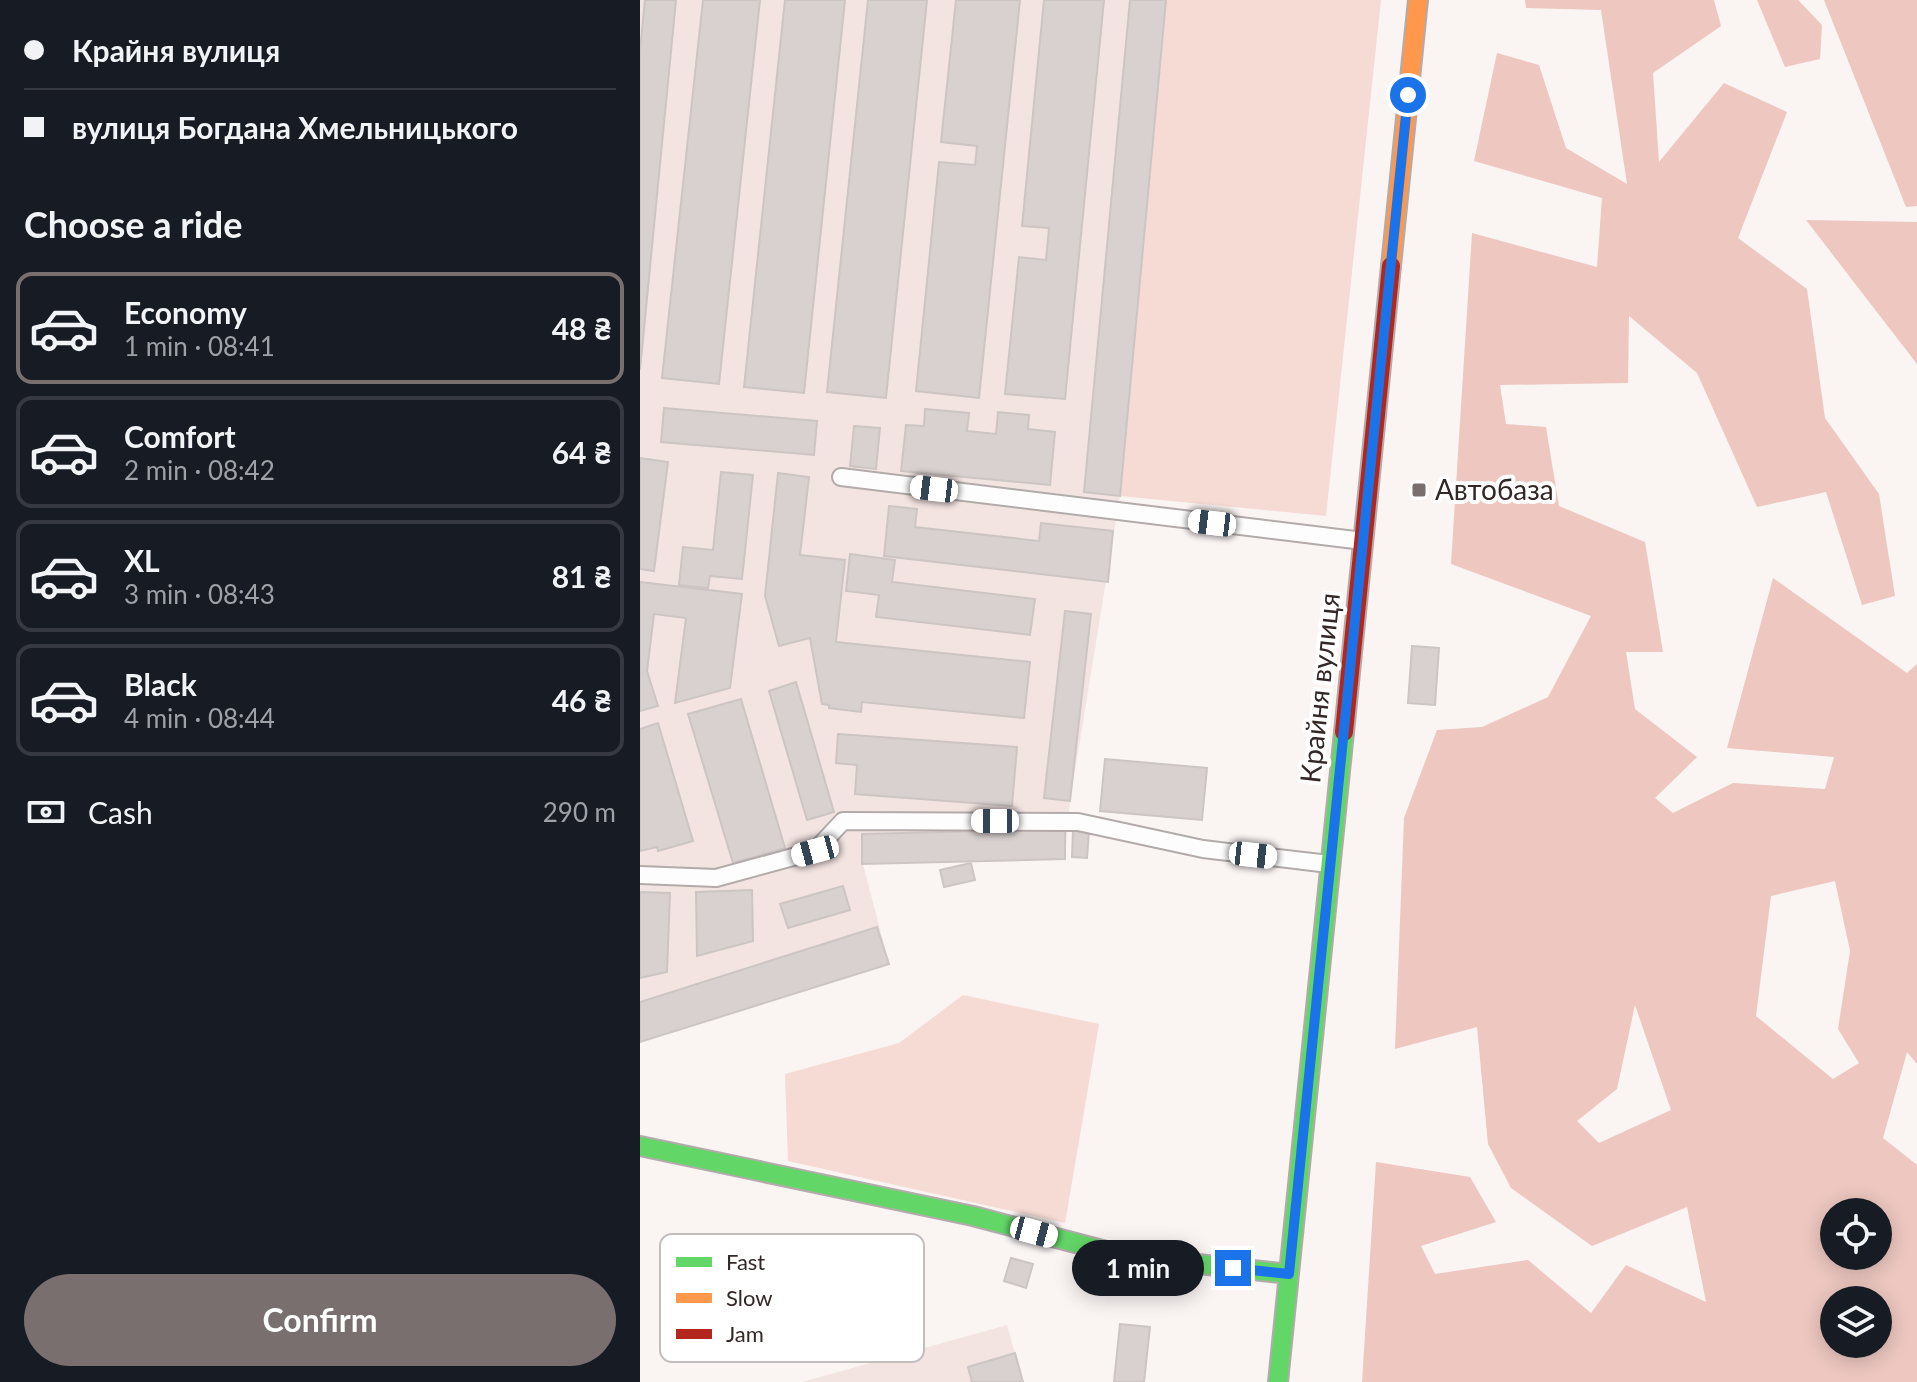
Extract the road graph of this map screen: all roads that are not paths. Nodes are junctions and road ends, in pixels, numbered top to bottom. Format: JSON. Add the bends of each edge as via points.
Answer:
{"nodes":[{"id":1,"x":1418,"y":0,"type":"edge"},
{"id":2,"x":841,"y":477,"type":"dead end"},
{"id":3,"x":1363,"y":541,"type":"junction"},
{"id":4,"x":1331,"y":864,"type":"junction"},
{"id":5,"x":640,"y":875,"type":"edge"},
{"id":6,"x":640,"y":1146,"type":"edge"},
{"id":7,"x":1289,"y":1274,"type":"junction"},
{"id":8,"x":1278,"y":1382,"type":"edge"}],
"edges":[{"from":1,"to":3,"type":"street","name":"Крайня вулиця"},
{"from":2,"to":3,"type":"lane"},
{"from":3,"to":4,"type":"street","name":"Крайня вулиця"},
{"from":4,"to":5,"type":"lane","via":[[1203,849],[1078,822],[843,821],[815,851],[716,878]]},
{"from":4,"to":7,"type":"street","name":"Крайня вулиця"},
{"from":6,"to":7,"type":"street","via":[[973,1216],[1125,1256]]},
{"from":7,"to":8,"type":"street","name":"Крайня вулиця"}]}
